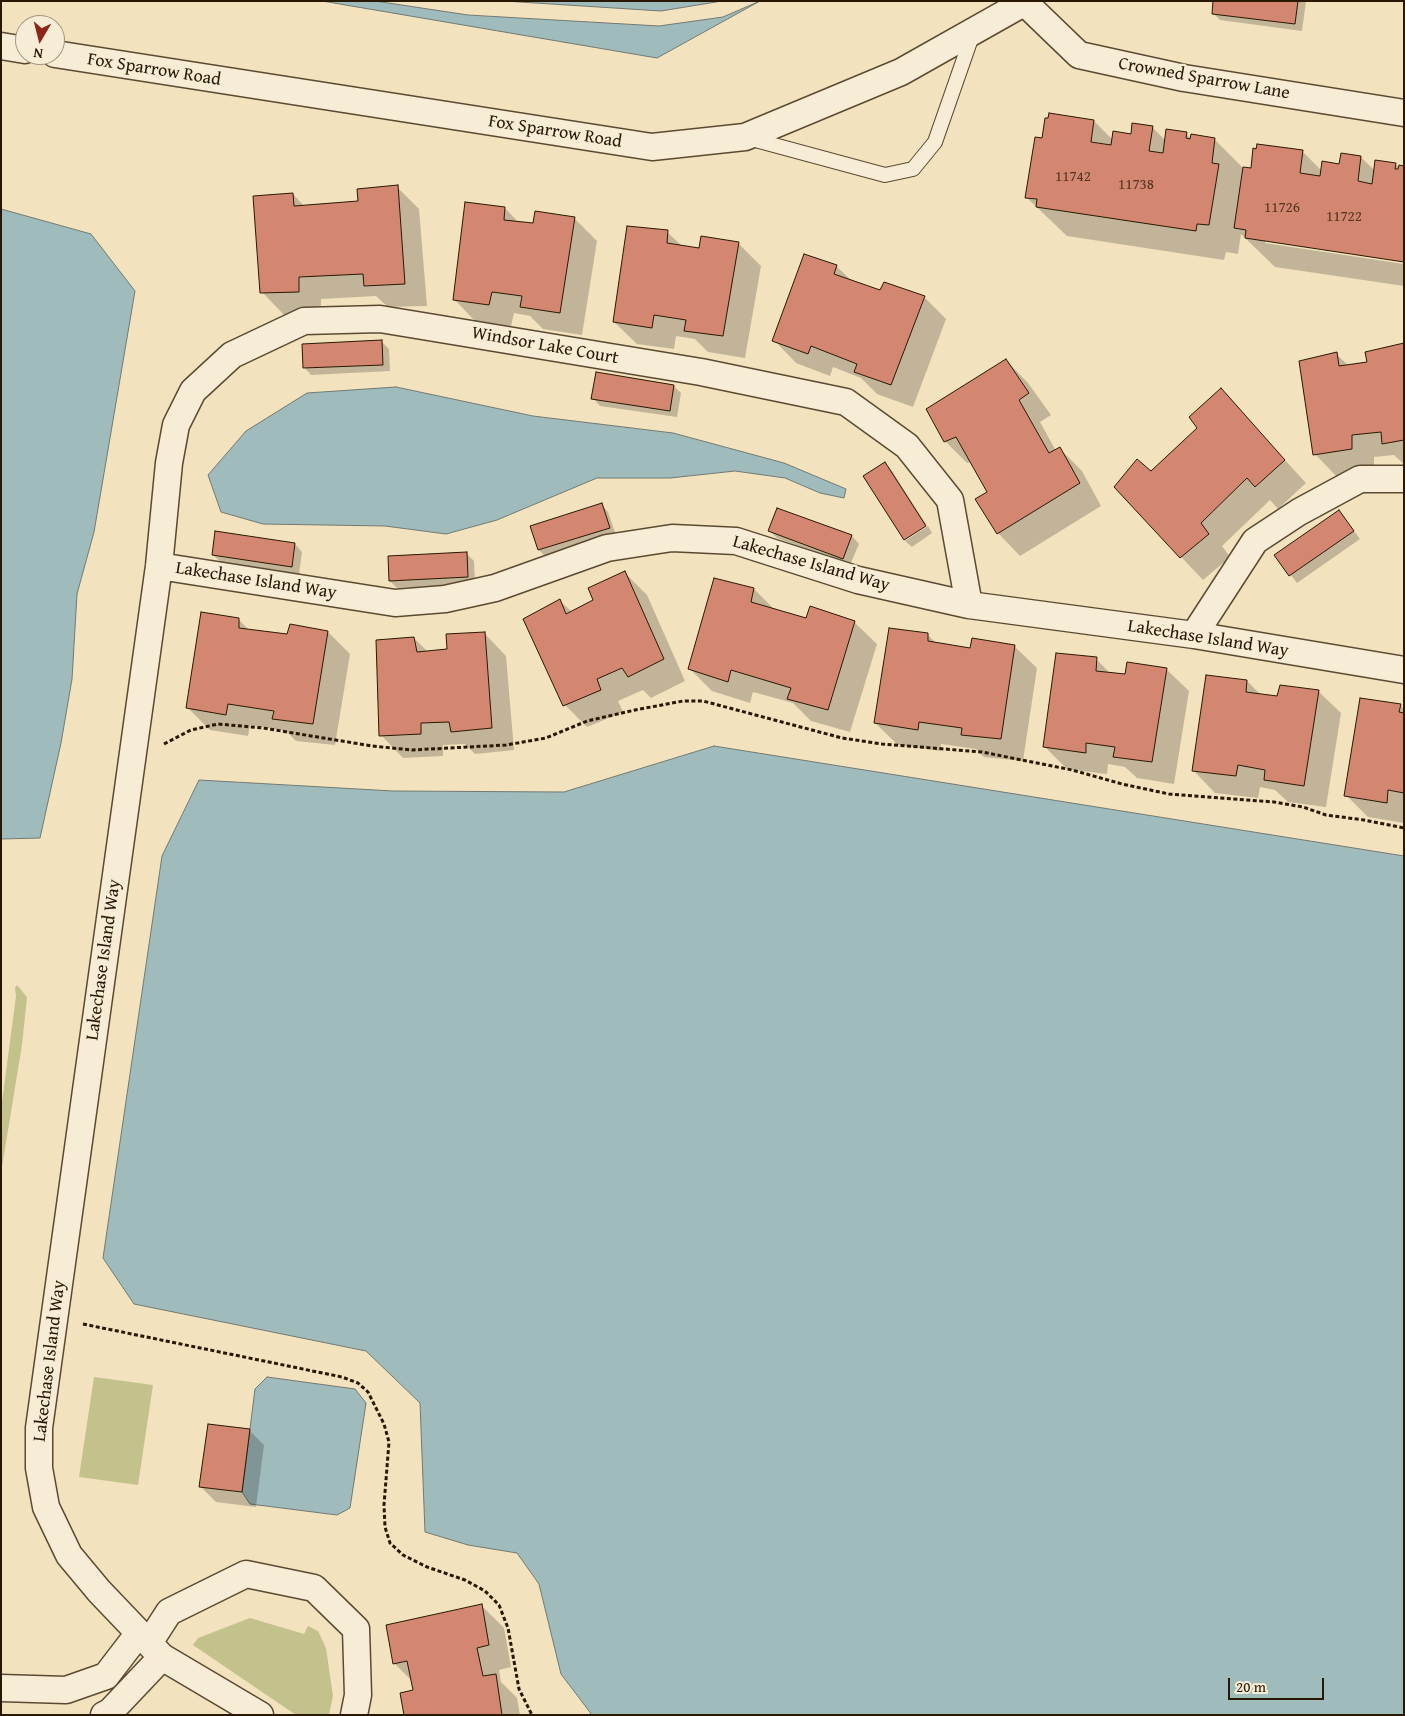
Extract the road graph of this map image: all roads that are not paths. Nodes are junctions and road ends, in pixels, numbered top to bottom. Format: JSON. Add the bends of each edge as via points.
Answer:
{"nodes":[{"id":1,"x":1026,"y":2,"type":"edge"},
{"id":2,"x":974,"y":31,"type":"junction"},
{"id":3,"x":1,"y":46,"type":"edge"},
{"id":4,"x":15,"y":48,"type":"edge"},
{"id":5,"x":65,"y":56,"type":"edge"},
{"id":6,"x":1404,"y":113,"type":"edge"},
{"id":7,"x":744,"y":137,"type":"junction"},
{"id":8,"x":1404,"y":479,"type":"edge"},
{"id":9,"x":160,"y":566,"type":"junction"},
{"id":10,"x":969,"y":605,"type":"junction"},
{"id":11,"x":1194,"y":635,"type":"junction"},
{"id":12,"x":1404,"y":670,"type":"edge"},
{"id":13,"x":150,"y":1645,"type":"junction"},
{"id":14,"x":1,"y":1688,"type":"edge"},
{"id":15,"x":104,"y":1715,"type":"edge"},
{"id":16,"x":260,"y":1715,"type":"edge"},
{"id":17,"x":354,"y":1715,"type":"edge"}],
"edges":[{"from":1,"to":2,"type":"street","name":"Fox Sparrow Road"},
{"from":1,"to":6,"type":"street","name":"Crowned Sparrow Lane","via":[[1079,55],[1184,78]]},
{"from":2,"to":7,"type":"street","name":"Fox Sparrow Road","via":[[901,72]]},
{"from":2,"to":7,"type":"lane","via":[[935,142],[913,169],[885,175]]},
{"from":3,"to":4,"type":"street"},
{"from":5,"to":7,"type":"street","name":"Fox Sparrow Road","via":[[652,147]]},
{"from":8,"to":11,"type":"street","via":[[1360,479],[1299,512],[1255,541]]},
{"from":9,"to":10,"type":"street","name":"Lakechase Island Way","via":[[395,603],[445,599],[495,588],[607,548],[672,538],[736,540],[858,580]]},
{"from":9,"to":10,"type":"street","name":"Windsor Lake Court","via":[[169,462],[176,425],[193,391],[232,355],[304,321],[380,318],[691,370],[846,402],[907,446],[950,500]]},
{"from":9,"to":13,"type":"street","name":"Lakechase Island Way","via":[[39,1428],[39,1468],[46,1507],[69,1555]]},
{"from":10,"to":11,"type":"street","name":"Lakechase Island Way"},
{"from":11,"to":12,"type":"street","name":"Lakechase Island Way"},
{"from":13,"to":14,"type":"street","via":[[106,1676],[66,1690]]},
{"from":13,"to":15,"type":"street","via":[[110,1712]]},
{"from":13,"to":16,"type":"street","name":"Lakechase Island Way"},
{"from":13,"to":17,"type":"street","via":[[169,1612],[246,1574],[314,1588],[356,1629],[358,1695]]}]}
